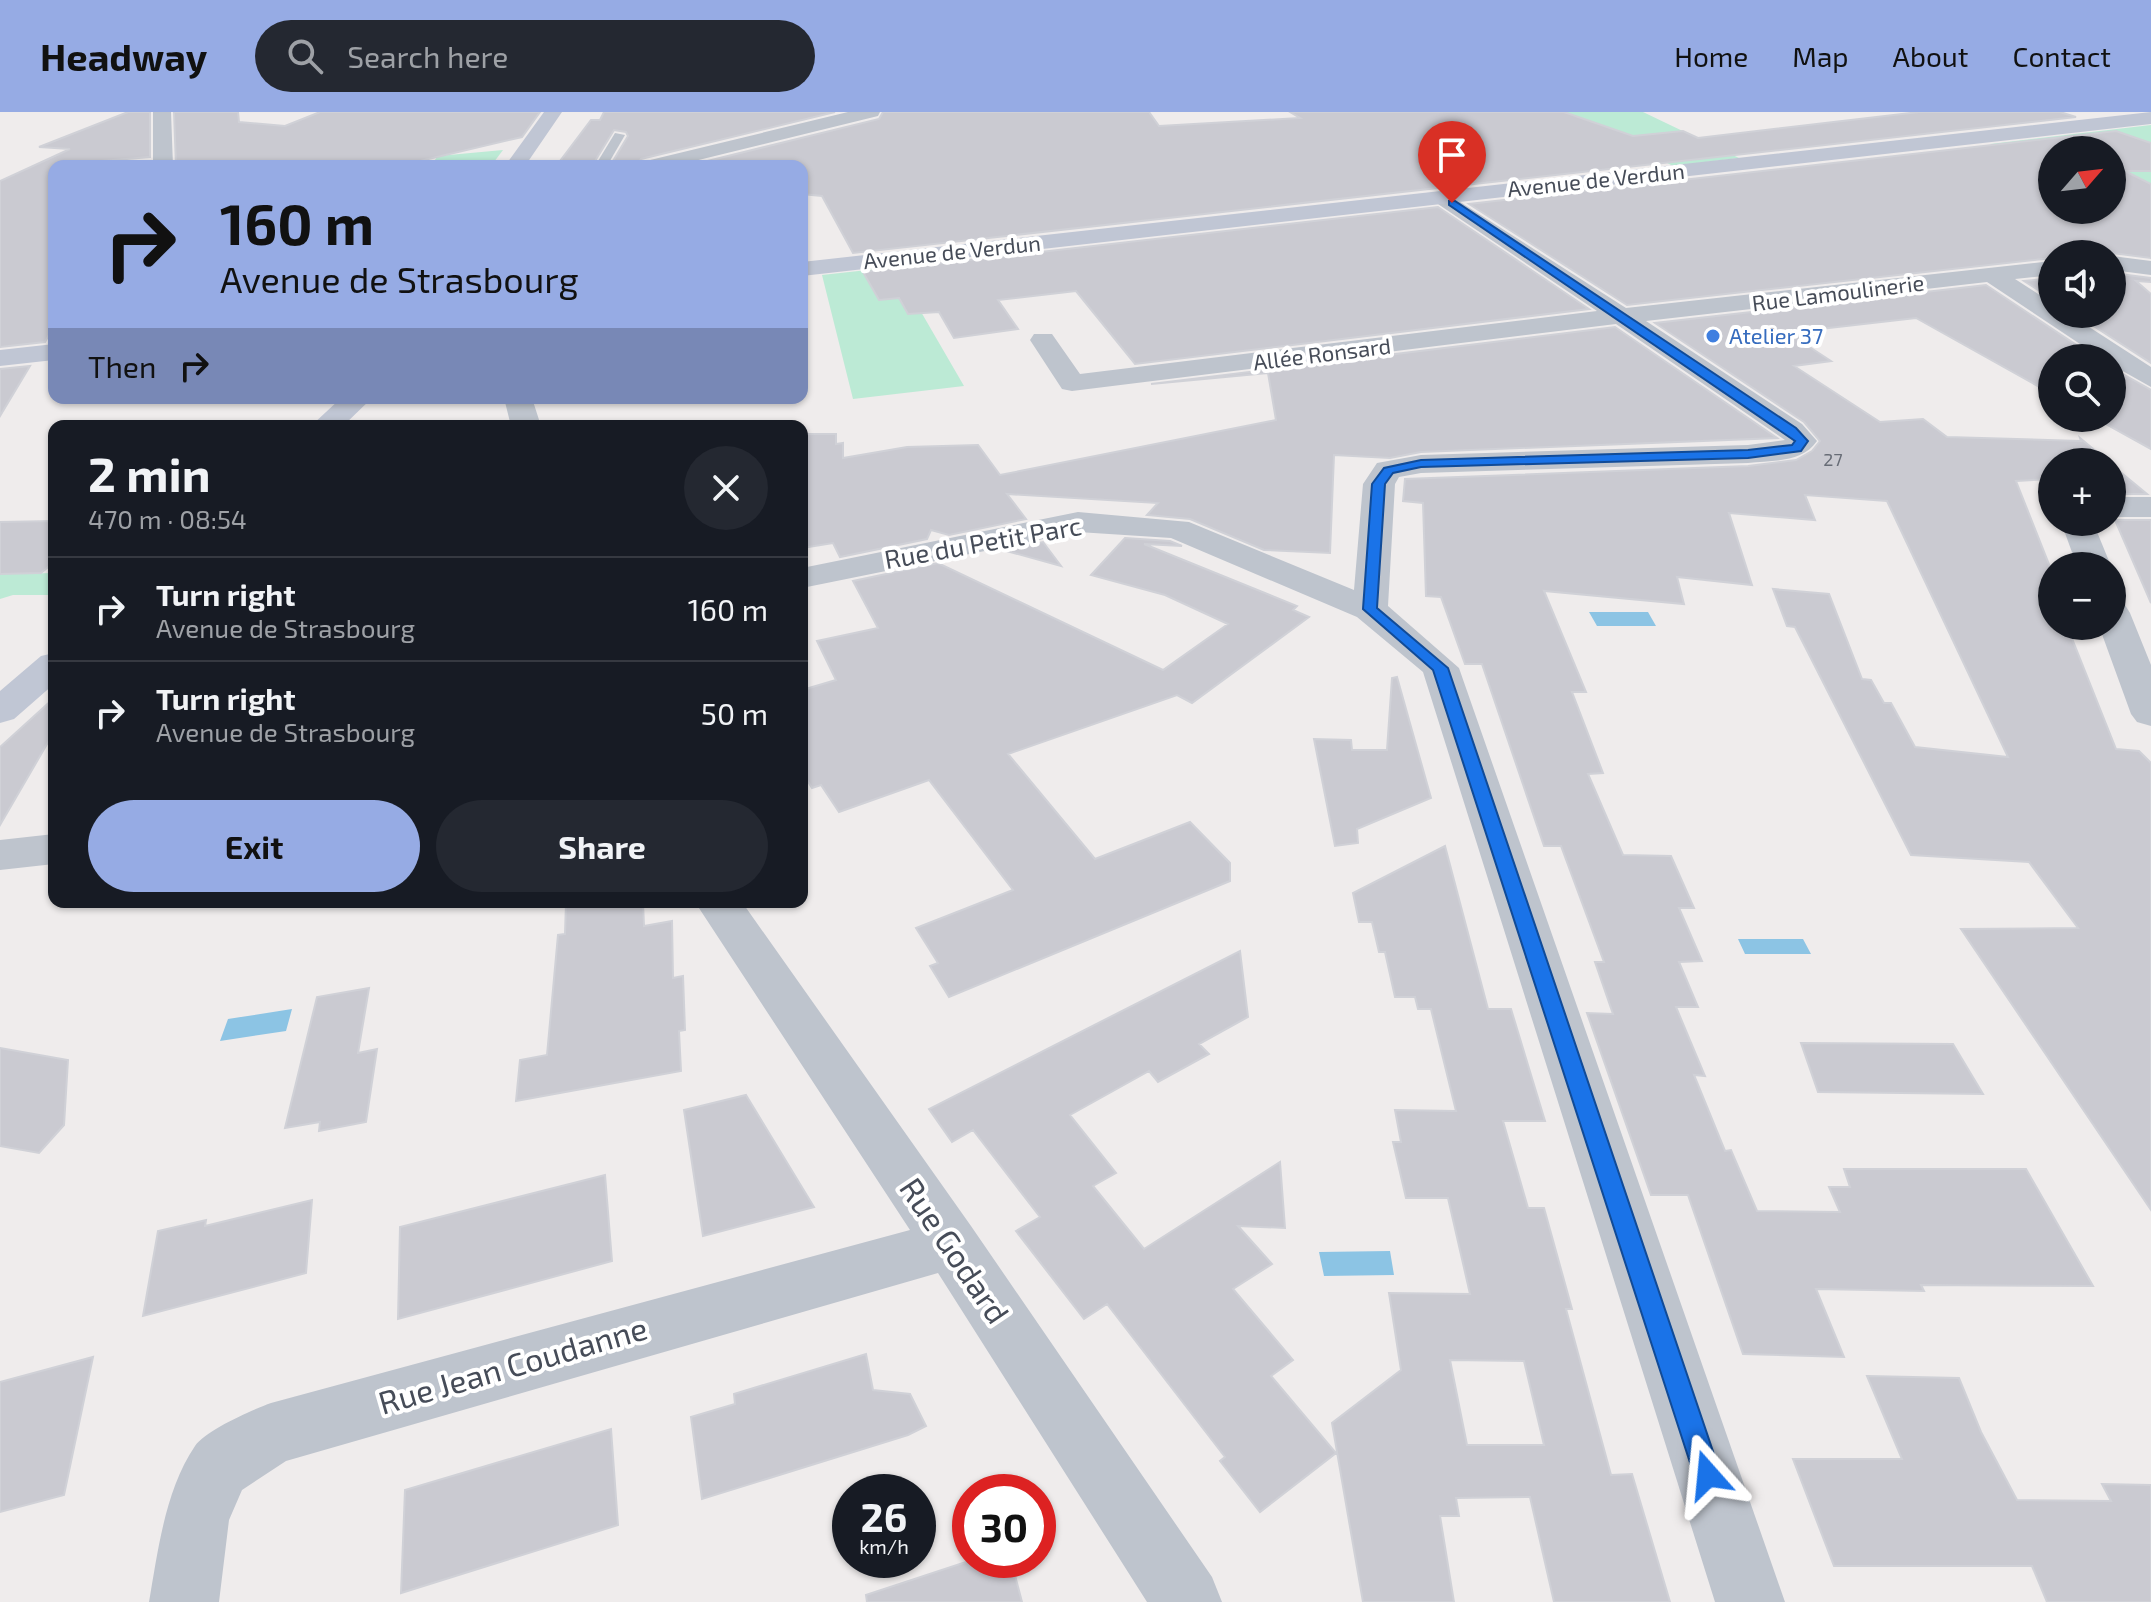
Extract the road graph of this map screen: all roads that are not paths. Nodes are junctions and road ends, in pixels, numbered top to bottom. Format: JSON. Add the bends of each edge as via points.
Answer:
{"nodes":[{"id":1,"x":162,"y":112,"type":"edge"},
{"id":2,"x":553,"y":112,"type":"edge"},
{"id":3,"x":871,"y":112,"type":"edge"},
{"id":4,"x":2150,"y":114,"type":"edge"},
{"id":5,"x":619,"y":135,"type":"dead end"},
{"id":6,"x":163,"y":160,"type":"edge"},
{"id":7,"x":519,"y":160,"type":"edge"},
{"id":8,"x":604,"y":160,"type":"edge"},
{"id":9,"x":674,"y":160,"type":"edge"},
{"id":10,"x":1443,"y":197,"type":"junction"},
{"id":11,"x":2151,"y":257,"type":"edge"},
{"id":12,"x":2126,"y":260,"type":"edge"},
{"id":13,"x":2126,"y":264,"type":"edge"},
{"id":14,"x":808,"y":268,"type":"edge"},
{"id":15,"x":2151,"y":268,"type":"edge"},
{"id":16,"x":2038,"y":270,"type":"edge"},
{"id":17,"x":1992,"y":275,"type":"junction"},
{"id":18,"x":1624,"y":317,"type":"junction"},
{"id":19,"x":1043,"y":340,"type":"dead end"},
{"id":20,"x":48,"y":353,"type":"edge"},
{"id":21,"x":0,"y":358,"type":"edge"},
{"id":22,"x":2151,"y":379,"type":"edge"},
{"id":23,"x":351,"y":404,"type":"edge"},
{"id":24,"x":333,"y":420,"type":"edge"},
{"id":25,"x":2126,"y":507,"type":"edge"},
{"id":26,"x":2151,"y":507,"type":"edge"},
{"id":27,"x":808,"y":577,"type":"edge"},
{"id":28,"x":1370,"y":609,"type":"junction"},
{"id":29,"x":2122,"y":640,"type":"edge"},
{"id":30,"x":48,"y":669,"type":"edge"},
{"id":31,"x":0,"y":711,"type":"edge"},
{"id":32,"x":2151,"y":714,"type":"edge"},
{"id":33,"x":48,"y":850,"type":"edge"},
{"id":34,"x":0,"y":855,"type":"edge"},
{"id":35,"x":722,"y":908,"type":"edge"},
{"id":36,"x":951,"y":1244,"type":"junction"},
{"id":37,"x":184,"y":1602,"type":"edge"},
{"id":38,"x":1187,"y":1602,"type":"edge"},
{"id":39,"x":1750,"y":1602,"type":"edge"}],
"edges":[{"from":1,"to":6,"type":"street"},
{"from":2,"to":7,"type":"street"},
{"from":3,"to":9,"type":"street"},
{"from":4,"to":10,"type":"street","name":"Avenue de Verdun"},
{"from":5,"to":8,"type":"lane"},
{"from":10,"to":14,"type":"street","name":"Avenue de Verdun"},
{"from":10,"to":18,"type":"street"},
{"from":11,"to":12,"type":"street"},
{"from":13,"to":15,"type":"street"},
{"from":16,"to":17,"type":"street","name":"Rue Lamoulinerie"},
{"from":17,"to":18,"type":"street","name":"Rue Lamoulinerie"},
{"from":17,"to":22,"type":"street"},
{"from":18,"to":19,"type":"street","name":"Allée Ronsard","via":[[1072,383]]},
{"from":18,"to":28,"type":"street","via":[[1802,441],[1796,448],[1748,454],[1421,464],[1388,470],[1379,484]]},
{"from":20,"to":21,"type":"street"},
{"from":23,"to":24,"type":"street"},
{"from":25,"to":26,"type":"street"},
{"from":27,"to":28,"type":"street","name":"Rue du Petit Parc","via":[[1078,522],[1177,529]]},
{"from":28,"to":39,"type":"street","name":"Rue du Petit Parc","via":[[1440,668]]},
{"from":29,"to":32,"type":"street"},
{"from":30,"to":31,"type":"street"},
{"from":33,"to":34,"type":"street"},
{"from":35,"to":36,"type":"street","name":"Rue Godard"},
{"from":36,"to":37,"type":"street","name":"Rue Jean Coudanne","via":[[271,1434],[219,1467],[196,1520]]},
{"from":36,"to":38,"type":"street","name":"Rue Godard"}]}
